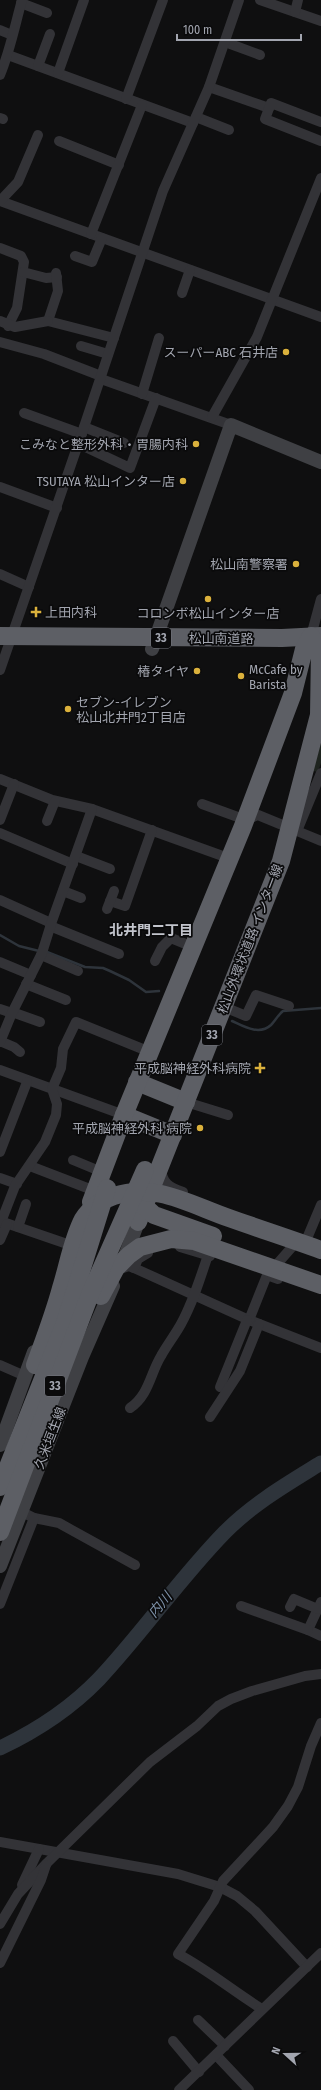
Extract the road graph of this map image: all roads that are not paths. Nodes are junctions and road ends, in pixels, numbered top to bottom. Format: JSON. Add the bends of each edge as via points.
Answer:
{"nodes":[{"id":1,"x":84,"y":0,"type":"edge"},
{"id":2,"x":163,"y":0,"type":"edge"},
{"id":3,"x":239,"y":0,"type":"edge"},
{"id":4,"x":260,"y":0,"type":"edge"},
{"id":5,"x":298,"y":0,"type":"edge"},
{"id":6,"x":22,"y":1,"type":"edge"},
{"id":7,"x":295,"y":12,"type":"junction"},
{"id":8,"x":47,"y":13,"type":"dead end"},
{"id":9,"x":321,"y":21,"type":"edge"},
{"id":10,"x":0,"y":30,"type":"edge"},
{"id":11,"x":50,"y":34,"type":"dead end"},
{"id":12,"x":12,"y":35,"type":"junction"},
{"id":13,"x":225,"y":42,"type":"junction"},
{"id":14,"x":8,"y":55,"type":"junction"},
{"id":15,"x":260,"y":55,"type":"dead end"},
{"id":16,"x":38,"y":66,"type":"junction"},
{"id":17,"x":58,"y":74,"type":"junction"},
{"id":18,"x":0,"y":75,"type":"edge"},
{"id":19,"x":209,"y":87,"type":"junction"},
{"id":20,"x":134,"y":102,"type":"junction"},
{"id":21,"x":269,"y":108,"type":"junction"},
{"id":22,"x":194,"y":120,"type":"junction"},
{"id":23,"x":321,"y":122,"type":"edge"},
{"id":24,"x":229,"y":130,"type":"dead end"},
{"id":25,"x":38,"y":135,"type":"dead end"},
{"id":26,"x":59,"y":141,"type":"dead end"},
{"id":27,"x":321,"y":141,"type":"edge"},
{"id":28,"x":118,"y":165,"type":"junction"},
{"id":29,"x":321,"y":178,"type":"edge"},
{"id":30,"x":0,"y":201,"type":"edge"},
{"id":31,"x":91,"y":234,"type":"junction"},
{"id":32,"x":102,"y":238,"type":"junction"},
{"id":33,"x":0,"y":248,"type":"edge"},
{"id":34,"x":142,"y":252,"type":"junction"},
{"id":35,"x":75,"y":256,"type":"dead end"},
{"id":36,"x":190,"y":270,"type":"junction"},
{"id":37,"x":23,"y":272,"type":"junction"},
{"id":38,"x":182,"y":293,"type":"dead end"},
{"id":39,"x":273,"y":300,"type":"junction"},
{"id":40,"x":321,"y":318,"type":"edge"},
{"id":41,"x":48,"y":321,"type":"junction"},
{"id":42,"x":4,"y":324,"type":"edge"},
{"id":43,"x":114,"y":338,"type":"junction"},
{"id":44,"x":159,"y":338,"type":"dead end"},
{"id":45,"x":0,"y":342,"type":"edge"},
{"id":46,"x":81,"y":346,"type":"dead end"},
{"id":47,"x":108,"y":354,"type":"junction"},
{"id":48,"x":101,"y":378,"type":"junction"},
{"id":49,"x":142,"y":394,"type":"junction"},
{"id":50,"x":156,"y":398,"type":"junction"},
{"id":51,"x":24,"y":413,"type":"dead end"},
{"id":52,"x":212,"y":417,"type":"junction"},
{"id":53,"x":231,"y":426,"type":"junction"},
{"id":54,"x":83,"y":430,"type":"junction"},
{"id":55,"x":124,"y":443,"type":"dead end"},
{"id":56,"x":79,"y":444,"type":"junction"},
{"id":57,"x":321,"y":462,"type":"edge"},
{"id":58,"x":0,"y":487,"type":"edge"},
{"id":59,"x":57,"y":508,"type":"junction"},
{"id":60,"x":0,"y":574,"type":"edge"},
{"id":61,"x":29,"y":587,"type":"junction"},
{"id":62,"x":321,"y":599,"type":"edge"},
{"id":63,"x":5,"y":642,"type":"edge"},
{"id":64,"x":154,"y":643,"type":"junction"},
{"id":65,"x":316,"y":644,"type":"edge"},
{"id":66,"x":320,"y":668,"type":"edge"},
{"id":67,"x":0,"y":670,"type":"edge"},
{"id":68,"x":316,"y":775,"type":"edge"},
{"id":69,"x":0,"y":779,"type":"edge"},
{"id":70,"x":14,"y":784,"type":"junction"},
{"id":71,"x":55,"y":801,"type":"junction"},
{"id":72,"x":202,"y":804,"type":"dead end"},
{"id":73,"x":92,"y":809,"type":"junction"},
{"id":74,"x":0,"y":820,"type":"edge"},
{"id":75,"x":47,"y":820,"type":"dead end"},
{"id":76,"x":246,"y":820,"type":"junction"},
{"id":77,"x":294,"y":829,"type":"junction"},
{"id":78,"x":152,"y":830,"type":"junction"},
{"id":79,"x":0,"y":833,"type":"edge"},
{"id":80,"x":321,"y":841,"type":"edge"},
{"id":81,"x":285,"y":847,"type":"junction"},
{"id":82,"x":231,"y":859,"type":"junction"},
{"id":83,"x":74,"y":860,"type":"junction"},
{"id":84,"x":110,"y":869,"type":"dead end"},
{"id":85,"x":63,"y":891,"type":"junction"},
{"id":86,"x":114,"y":891,"type":"dead end"},
{"id":87,"x":81,"y":898,"type":"dead end"},
{"id":88,"x":0,"y":900,"type":"edge"},
{"id":89,"x":207,"y":916,"type":"junction"},
{"id":90,"x":51,"y":924,"type":"junction"},
{"id":91,"x":99,"y":934,"type":"dead end"},
{"id":92,"x":95,"y":944,"type":"junction"},
{"id":93,"x":194,"y":947,"type":"junction"},
{"id":94,"x":116,"y":949,"type":"dead end"},
{"id":95,"x":41,"y":955,"type":"junction"},
{"id":96,"x":155,"y":961,"type":"dead end"},
{"id":97,"x":0,"y":962,"type":"edge"},
{"id":98,"x":78,"y":971,"type":"dead end"},
{"id":99,"x":29,"y":980,"type":"junction"},
{"id":100,"x":66,"y":1000,"type":"dead end"},
{"id":101,"x":289,"y":1006,"type":"dead end"},
{"id":102,"x":224,"y":1007,"type":"junction"},
{"id":103,"x":0,"y":1009,"type":"edge"},
{"id":104,"x":12,"y":1013,"type":"junction"},
{"id":105,"x":40,"y":1022,"type":"dead end"},
{"id":106,"x":0,"y":1042,"type":"edge"},
{"id":107,"x":20,"y":1052,"type":"dead end"},
{"id":108,"x":150,"y":1052,"type":"junction"},
{"id":109,"x":0,"y":1070,"type":"edge"},
{"id":110,"x":27,"y":1082,"type":"junction"},
{"id":111,"x":137,"y":1082,"type":"junction"},
{"id":112,"x":52,"y":1089,"type":"junction"},
{"id":113,"x":186,"y":1102,"type":"junction"},
{"id":114,"x":124,"y":1115,"type":"junction"},
{"id":115,"x":228,"y":1115,"type":"dead end"},
{"id":116,"x":173,"y":1135,"type":"junction"},
{"id":117,"x":0,"y":1152,"type":"edge"},
{"id":118,"x":73,"y":1160,"type":"dead end"},
{"id":119,"x":160,"y":1164,"type":"junction"},
{"id":120,"x":30,"y":1166,"type":"junction"},
{"id":121,"x":102,"y":1172,"type":"junction"},
{"id":122,"x":0,"y":1178,"type":"edge"},
{"id":123,"x":17,"y":1184,"type":"junction"},
{"id":124,"x":93,"y":1196,"type":"junction"},
{"id":125,"x":26,"y":1204,"type":"dead end"},
{"id":126,"x":321,"y":1206,"type":"edge"},
{"id":127,"x":141,"y":1214,"type":"junction"},
{"id":128,"x":3,"y":1222,"type":"edge"},
{"id":129,"x":18,"y":1227,"type":"junction"},
{"id":130,"x":305,"y":1236,"type":"junction"},
{"id":131,"x":0,"y":1240,"type":"edge"},
{"id":132,"x":321,"y":1242,"type":"edge"},
{"id":133,"x":72,"y":1246,"type":"junction"},
{"id":134,"x":321,"y":1250,"type":"edge"},
{"id":135,"x":279,"y":1253,"type":"junction"},
{"id":136,"x":208,"y":1255,"type":"junction"},
{"id":137,"x":321,"y":1262,"type":"edge"},
{"id":138,"x":127,"y":1268,"type":"junction"},
{"id":139,"x":267,"y":1275,"type":"junction"},
{"id":140,"x":321,"y":1275,"type":"edge"},
{"id":141,"x":321,"y":1285,"type":"edge"},
{"id":142,"x":321,"y":1294,"type":"edge"},
{"id":143,"x":194,"y":1296,"type":"junction"},
{"id":144,"x":248,"y":1320,"type":"junction"},
{"id":145,"x":259,"y":1324,"type":"junction"},
{"id":146,"x":41,"y":1330,"type":"junction"},
{"id":147,"x":87,"y":1346,"type":"junction"},
{"id":148,"x":321,"y":1348,"type":"edge"},
{"id":149,"x":0,"y":1365,"type":"edge"},
{"id":150,"x":25,"y":1376,"type":"junction"},
{"id":151,"x":220,"y":1388,"type":"dead end"},
{"id":152,"x":130,"y":1408,"type":"dead end"},
{"id":153,"x":210,"y":1417,"type":"dead end"},
{"id":154,"x":0,"y":1445,"type":"edge"},
{"id":155,"x":23,"y":1470,"type":"junction"},
{"id":156,"x":0,"y":1482,"type":"edge"},
{"id":157,"x":0,"y":1487,"type":"edge"},
{"id":158,"x":0,"y":1503,"type":"edge"},
{"id":159,"x":22,"y":1512,"type":"junction"},
{"id":160,"x":34,"y":1518,"type":"junction"},
{"id":161,"x":0,"y":1532,"type":"edge"},
{"id":162,"x":135,"y":1565,"type":"dead end"},
{"id":163,"x":0,"y":1566,"type":"edge"},
{"id":164,"x":0,"y":1604,"type":"edge"},
{"id":165,"x":319,"y":1605,"type":"edge"},
{"id":166,"x":241,"y":1606,"type":"dead end"},
{"id":167,"x":290,"y":1607,"type":"dead end"},
{"id":168,"x":308,"y":1630,"type":"junction"},
{"id":169,"x":321,"y":1636,"type":"edge"},
{"id":170,"x":321,"y":1674,"type":"edge"},
{"id":171,"x":321,"y":1723,"type":"edge"},
{"id":172,"x":0,"y":1842,"type":"edge"},
{"id":173,"x":39,"y":1849,"type":"junction"},
{"id":174,"x":58,"y":1853,"type":"junction"},
{"id":175,"x":47,"y":1863,"type":"junction"},
{"id":176,"x":220,"y":1887,"type":"junction"},
{"id":177,"x":18,"y":1894,"type":"junction"},
{"id":178,"x":0,"y":1924,"type":"edge"},
{"id":179,"x":321,"y":1953,"type":"edge"},
{"id":180,"x":0,"y":1963,"type":"edge"},
{"id":181,"x":307,"y":1967,"type":"junction"},
{"id":182,"x":262,"y":2009,"type":"junction"},
{"id":183,"x":198,"y":2020,"type":"dead end"},
{"id":184,"x":173,"y":2042,"type":"dead end"},
{"id":185,"x":225,"y":2046,"type":"junction"},
{"id":186,"x":216,"y":2055,"type":"junction"},
{"id":187,"x":199,"y":2072,"type":"junction"},
{"id":188,"x":179,"y":2090,"type":"edge"},
{"id":189,"x":250,"y":2090,"type":"edge"}],
"edges":[{"from":1,"to":17,"type":"street"},
{"from":2,"to":20,"type":"street"},
{"from":3,"to":13,"type":"street"},
{"from":4,"to":7,"type":"street"},
{"from":5,"to":7,"type":"street"},
{"from":6,"to":8,"type":"street"},
{"from":6,"to":12,"type":"street"},
{"from":7,"to":9,"type":"street"},
{"from":10,"to":12,"type":"street"},
{"from":11,"to":16,"type":"street"},
{"from":12,"to":14,"type":"street"},
{"from":13,"to":15,"type":"street"},
{"from":13,"to":19,"type":"street"},
{"from":14,"to":16,"type":"street"},
{"from":14,"to":18,"type":"street"},
{"from":16,"to":17,"type":"street"},
{"from":17,"to":20,"type":"street"},
{"from":19,"to":21,"type":"street"},
{"from":19,"to":22,"type":"street"},
{"from":20,"to":22,"type":"street"},
{"from":20,"to":28,"type":"street"},
{"from":21,"to":23,"type":"street","via":[[271,103]]},
{"from":21,"to":27,"type":"street","via":[[265,119]]},
{"from":22,"to":24,"type":"street"},
{"from":22,"to":34,"type":"street","via":[[163,191]]},
{"from":25,"to":30,"type":"street","via":[[18,182]]},
{"from":26,"to":28,"type":"street"},
{"from":28,"to":31,"type":"street"},
{"from":29,"to":39,"type":"street"},
{"from":30,"to":31,"type":"street"},
{"from":31,"to":32,"type":"street"},
{"from":32,"to":34,"type":"street"},
{"from":32,"to":35,"type":"street","via":[[92,262]]},
{"from":33,"to":37,"type":"street","via":[[23,258]]},
{"from":34,"to":36,"type":"street"},
{"from":34,"to":43,"type":"street"},
{"from":36,"to":38,"type":"street"},
{"from":36,"to":39,"type":"street"},
{"from":37,"to":41,"type":"street","via":[[46,278],[57,275],[58,291]]},
{"from":37,"to":42,"type":"street","via":[[17,308]]},
{"from":39,"to":40,"type":"street"},
{"from":39,"to":52,"type":"street","via":[[257,337]]},
{"from":41,"to":42,"type":"street","via":[[21,327]]},
{"from":41,"to":43,"type":"street"},
{"from":43,"to":47,"type":"street"},
{"from":44,"to":49,"type":"street"},
{"from":45,"to":48,"type":"street","via":[[44,354]]},
{"from":46,"to":47,"type":"street"},
{"from":47,"to":48,"type":"street"},
{"from":48,"to":49,"type":"street"},
{"from":48,"to":54,"type":"street"},
{"from":49,"to":50,"type":"street"},
{"from":50,"to":52,"type":"street"},
{"from":50,"to":56,"type":"street","via":[[130,468]]},
{"from":51,"to":54,"type":"street"},
{"from":52,"to":53,"type":"street"},
{"from":53,"to":57,"type":"main road"},
{"from":53,"to":64,"type":"main road"},
{"from":54,"to":55,"type":"street"},
{"from":54,"to":56,"type":"street"},
{"from":56,"to":59,"type":"street"},
{"from":58,"to":59,"type":"street"},
{"from":59,"to":61,"type":"street"},
{"from":60,"to":61,"type":"street"},
{"from":61,"to":63,"type":"street"},
{"from":62,"to":65,"type":"street"},
{"from":63,"to":64,"type":"highway","name":"松山南道路","number":"33"},
{"from":63,"to":67,"type":"street"},
{"from":64,"to":65,"type":"highway","name":"松山南道路","number":"33"},
{"from":65,"to":66,"type":"highway","number":"33"},
{"from":65,"to":76,"type":"highway","number":"33","via":[[300,670]]},
{"from":66,"to":68,"type":"highway","name":"松山外環状道路 インター線","number":"33"},
{"from":68,"to":77,"type":"highway","name":"松山外環状道路 インター線","number":"33"},
{"from":69,"to":70,"type":"street"},
{"from":70,"to":71,"type":"street"},
{"from":70,"to":74,"type":"street"},
{"from":71,"to":73,"type":"street"},
{"from":71,"to":75,"type":"street"},
{"from":72,"to":76,"type":"street"},
{"from":73,"to":78,"type":"street"},
{"from":73,"to":83,"type":"street"},
{"from":76,"to":77,"type":"street","via":[[258,815]]},
{"from":76,"to":82,"type":"highway","number":"33"},
{"from":77,"to":80,"type":"street"},
{"from":77,"to":81,"type":"highway","name":"松山外環状道路 インター線","number":"33"},
{"from":78,"to":82,"type":"street"},
{"from":78,"to":86,"type":"street","via":[[125,906],[108,905]]},
{"from":79,"to":83,"type":"street"},
{"from":81,"to":102,"type":"highway","name":"松山外環状道路 インター線","number":"33","via":[[275,879]]},
{"from":81,"to":155,"type":"highway","number":"33","via":[[268,876],[176,1102],[112,1242]]},
{"from":82,"to":89,"type":"highway","number":"33"},
{"from":83,"to":84,"type":"street"},
{"from":83,"to":85,"type":"street"},
{"from":85,"to":87,"type":"street"},
{"from":85,"to":90,"type":"street"},
{"from":88,"to":90,"type":"street"},
{"from":89,"to":93,"type":"highway","number":"33"},
{"from":89,"to":157,"type":"highway","number":"33","via":[[184,987],[115,1164],[65,1323]]},
{"from":90,"to":92,"type":"street"},
{"from":90,"to":95,"type":"street"},
{"from":91,"to":92,"type":"street"},
{"from":92,"to":94,"type":"street"},
{"from":93,"to":96,"type":"street","via":[[171,938],[162,947]]},
{"from":93,"to":108,"type":"highway","number":"33"},
{"from":95,"to":98,"type":"street"},
{"from":95,"to":99,"type":"street"},
{"from":97,"to":99,"type":"street"},
{"from":99,"to":100,"type":"street"},
{"from":99,"to":104,"type":"street"},
{"from":101,"to":102,"type":"street","via":[[256,995],[246,1016]]},
{"from":102,"to":113,"type":"highway","name":"松山外環状道路 インター線","number":"33"},
{"from":103,"to":104,"type":"street"},
{"from":104,"to":105,"type":"street"},
{"from":104,"to":106,"type":"street"},
{"from":106,"to":107,"type":"street"},
{"from":108,"to":111,"type":"highway","number":"33"},
{"from":108,"to":112,"type":"street","via":[[76,1022],[63,1049],[61,1068]]},
{"from":109,"to":110,"type":"street"},
{"from":110,"to":112,"type":"street"},
{"from":110,"to":117,"type":"street"},
{"from":111,"to":113,"type":"highway"},
{"from":111,"to":114,"type":"highway","number":"33"},
{"from":112,"to":114,"type":"street"},
{"from":112,"to":120,"type":"street","via":[[57,1104],[56,1115],[45,1142]]},
{"from":113,"to":115,"type":"street"},
{"from":113,"to":116,"type":"highway","name":"松山外環状道路 インター線","number":"33"},
{"from":114,"to":116,"type":"highway"},
{"from":114,"to":121,"type":"highway","number":"33"},
{"from":116,"to":119,"type":"highway","name":"松山外環状道路 インター線","number":"33"},
{"from":118,"to":121,"type":"street"},
{"from":119,"to":127,"type":"highway","name":"松山外環状道路 インター線","number":"33"},
{"from":119,"to":130,"type":"street","via":[[165,1183],[171,1187]]},
{"from":120,"to":123,"type":"street"},
{"from":120,"to":124,"type":"street"},
{"from":121,"to":124,"type":"highway","number":"33"},
{"from":122,"to":123,"type":"street"},
{"from":123,"to":128,"type":"street"},
{"from":124,"to":127,"type":"highway"},
{"from":124,"to":133,"type":"main road"},
{"from":125,"to":129,"type":"street"},
{"from":126,"to":130,"type":"street"},
{"from":127,"to":135,"type":"highway","via":[[158,1204]]},
{"from":127,"to":138,"type":"main road","name":"久米垣生線"},
{"from":128,"to":129,"type":"street"},
{"from":128,"to":131,"type":"street"},
{"from":129,"to":133,"type":"street"},
{"from":130,"to":132,"type":"street"},
{"from":130,"to":139,"type":"street"},
{"from":133,"to":146,"type":"main road"},
{"from":134,"to":156,"type":"highway","via":[[171,1195],[143,1191],[121,1194],[105,1199],[93,1207],[78,1231],[55,1309],[16,1418]]},
{"from":135,"to":137,"type":"highway"},
{"from":135,"to":140,"type":"highway"},
{"from":136,"to":138,"type":"street","via":[[166,1244],[141,1257]]},
{"from":136,"to":139,"type":"street"},
{"from":136,"to":143,"type":"street"},
{"from":138,"to":143,"type":"street"},
{"from":138,"to":147,"type":"main road","name":"久米垣生線"},
{"from":139,"to":142,"type":"street"},
{"from":139,"to":144,"type":"street"},
{"from":141,"to":155,"type":"highway","via":[[194,1241],[171,1239],[151,1243],[135,1250],[116,1268],[105,1289]]},
{"from":143,"to":144,"type":"street"},
{"from":143,"to":152,"type":"street","via":[[181,1324],[161,1356],[146,1391],[138,1403]]},
{"from":144,"to":145,"type":"street"},
{"from":144,"to":151,"type":"street"},
{"from":145,"to":148,"type":"street"},
{"from":145,"to":153,"type":"street","via":[[240,1371]]},
{"from":146,"to":147,"type":"main road"},
{"from":146,"to":150,"type":"main road"},
{"from":147,"to":159,"type":"main road","name":"久米垣生線"},
{"from":149,"to":150,"type":"street"},
{"from":150,"to":154,"type":"main road"},
{"from":155,"to":161,"type":"highway","number":"33"},
{"from":158,"to":159,"type":"main road"},
{"from":159,"to":160,"type":"street"},
{"from":159,"to":163,"type":"main road","name":"久米垣生線"},
{"from":160,"to":162,"type":"street","via":[[59,1522]]},
{"from":160,"to":164,"type":"street"},
{"from":165,"to":167,"type":"street","via":[[294,1599]]},
{"from":165,"to":168,"type":"street"},
{"from":166,"to":168,"type":"street"},
{"from":168,"to":169,"type":"street"},
{"from":170,"to":174,"type":"street","via":[[252,1691],[218,1706],[197,1726],[150,1762]]},
{"from":171,"to":176,"type":"street","via":[[298,1787],[288,1806],[273,1827]]},
{"from":172,"to":173,"type":"street"},
{"from":173,"to":174,"type":"street"},
{"from":173,"to":177,"type":"street"},
{"from":174,"to":175,"type":"street"},
{"from":174,"to":176,"type":"street","via":[[178,1874]]},
{"from":175,"to":177,"type":"street"},
{"from":175,"to":180,"type":"street"},
{"from":176,"to":181,"type":"street","via":[[255,1910]]},
{"from":176,"to":182,"type":"street","via":[[214,1902],[178,1954],[205,1969],[230,1990]]},
{"from":177,"to":178,"type":"street"},
{"from":179,"to":181,"type":"street"},
{"from":181,"to":182,"type":"street"},
{"from":182,"to":185,"type":"street"},
{"from":183,"to":185,"type":"street"},
{"from":184,"to":187,"type":"street"},
{"from":185,"to":186,"type":"street"},
{"from":186,"to":187,"type":"street"},
{"from":186,"to":189,"type":"street"},
{"from":187,"to":188,"type":"street"}]}
